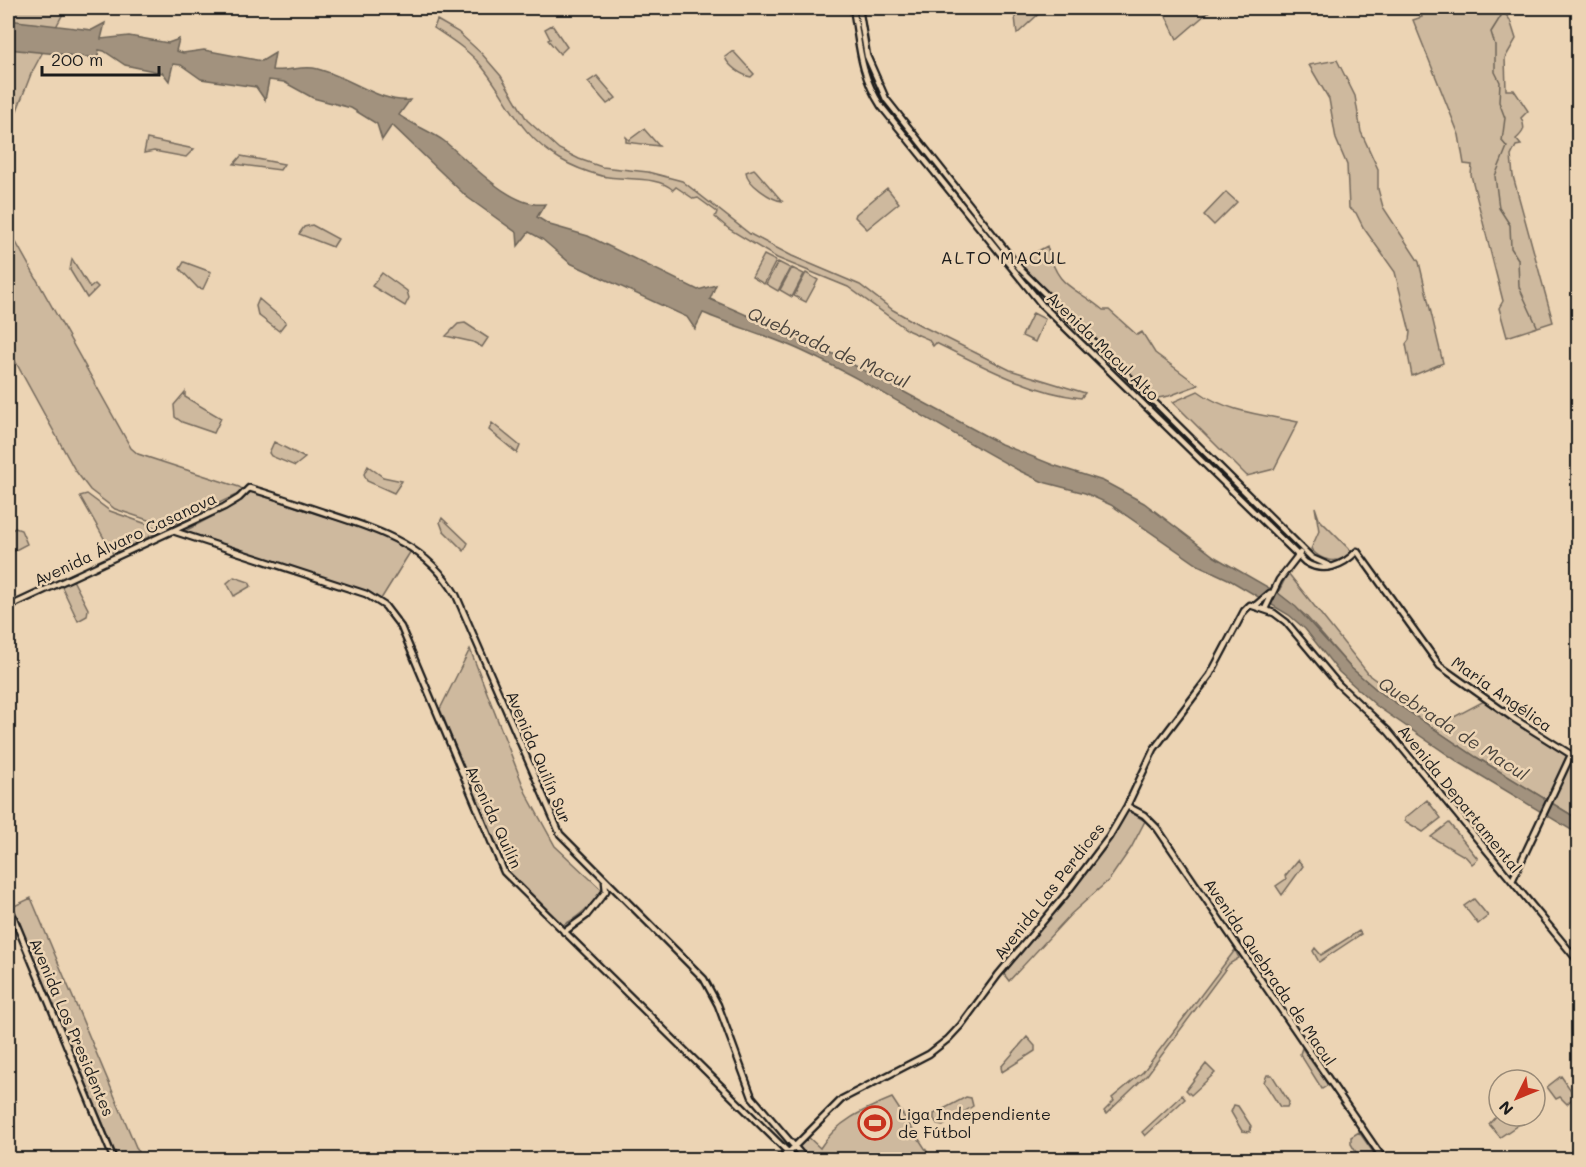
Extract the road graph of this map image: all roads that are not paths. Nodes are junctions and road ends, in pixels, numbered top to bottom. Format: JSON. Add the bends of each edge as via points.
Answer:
{"nodes":[{"id":1,"x":853,"y":8,"type":"edge"},
{"id":2,"x":859,"y":8,"type":"edge"},
{"id":3,"x":249,"y":488,"type":"joint"},
{"id":4,"x":173,"y":531,"type":"junction"},
{"id":5,"x":1304,"y":549,"type":"junction"},
{"id":6,"x":1298,"y":555,"type":"junction"},
{"id":7,"x":1332,"y":567,"type":"junction"},
{"id":8,"x":1265,"y":604,"type":"junction"},
{"id":9,"x":8,"y":607,"type":"edge"},
{"id":10,"x":1571,"y":754,"type":"junction"},
{"id":11,"x":1578,"y":759,"type":"edge"},
{"id":12,"x":1127,"y":807,"type":"junction"},
{"id":13,"x":602,"y":878,"type":"junction"},
{"id":14,"x":1512,"y":881,"type":"junction"},
{"id":15,"x":606,"y":891,"type":"junction"},
{"id":16,"x":618,"y":892,"type":"junction"},
{"id":17,"x":8,"y":904,"type":"edge"},
{"id":18,"x":564,"y":932,"type":"junction"},
{"id":19,"x":1578,"y":961,"type":"edge"},
{"id":20,"x":759,"y":1106,"type":"junction"},
{"id":21,"x":752,"y":1114,"type":"junction"},
{"id":22,"x":765,"y":1114,"type":"junction"},
{"id":23,"x":757,"y":1119,"type":"junction"},
{"id":24,"x":795,"y":1145,"type":"junction"},
{"id":25,"x":789,"y":1151,"type":"junction"},
{"id":26,"x":114,"y":1160,"type":"edge"},
{"id":27,"x":775,"y":1160,"type":"edge"},
{"id":28,"x":781,"y":1160,"type":"edge"},
{"id":29,"x":796,"y":1160,"type":"edge"},
{"id":30,"x":806,"y":1160,"type":"edge"},
{"id":31,"x":1384,"y":1160,"type":"edge"}],
"edges":[{"from":1,"to":6,"type":"street","name":"Avenida Macul Alto","via":[[856,40],[875,97],[1018,278]]},
{"from":2,"to":5,"type":"street","name":"Avenida Macul Alto","via":[[867,56],[886,99],[1022,271]]},
{"from":3,"to":4,"type":"street","name":"Avenida Álvaro Casanova","via":[[230,504]]},
{"from":3,"to":13,"type":"street","name":"Avenida Quilín Sur","via":[[394,536],[436,567],[461,606],[551,818],[566,843]]},
{"from":4,"to":9,"type":"street","name":"Avenida Álvaro Casanova"},
{"from":4,"to":18,"type":"street","name":"Avenida Quilín","via":[[357,590],[385,606],[401,627],[501,868]]},
{"from":5,"to":6,"type":"street"},
{"from":5,"to":7,"type":"street","name":"Avenida Macul Alto","via":[[1318,563]]},
{"from":6,"to":7,"type":"street","name":"Avenida Macul Alto","via":[[1314,567]]},
{"from":6,"to":8,"type":"street"},
{"from":7,"to":10,"type":"street","name":"María Angélica","via":[[1357,551],[1440,666]]},
{"from":8,"to":12,"type":"street","name":"Avenida Las Perdices","via":[[1250,605],[1244,611],[1210,675],[1154,749]]},
{"from":8,"to":14,"type":"street","name":"Avenida Departamental","via":[[1286,622],[1338,684],[1388,731]]},
{"from":10,"to":11,"type":"street","name":"María Angélica"},
{"from":10,"to":14,"type":"street"},
{"from":12,"to":24,"type":"street","name":"Avenida Las Perdices","via":[[1066,894],[948,1039],[920,1059],[842,1099]]},
{"from":12,"to":31,"type":"street","name":"Avenida Quebrada de Macul","via":[[1144,815],[1157,828]]},
{"from":13,"to":15,"type":"street"},
{"from":13,"to":16,"type":"street","name":"Avenida Quilín Sur"},
{"from":14,"to":19,"type":"street","name":"Avenida Departamental"},
{"from":15,"to":16,"type":"street","via":[[611,888]]},
{"from":15,"to":18,"type":"street","via":[[586,916]]},
{"from":16,"to":20,"type":"street","name":"Avenida Quilín Sur","via":[[708,985],[746,1084]]},
{"from":17,"to":26,"type":"street","name":"Avenida Los Presidentes"},
{"from":18,"to":21,"type":"street","name":"Avenida Quilín"},
{"from":20,"to":21,"type":"street"},
{"from":20,"to":22,"type":"street","name":"Avenida Quilín Sur"},
{"from":21,"to":23,"type":"street","name":"Avenida Quilín"},
{"from":22,"to":23,"type":"street"},
{"from":22,"to":24,"type":"street","name":"Avenida Quilín Sur"},
{"from":23,"to":25,"type":"street","name":"Avenida Quilín"},
{"from":24,"to":25,"type":"street","name":"Avenida Las Perdices"},
{"from":24,"to":30,"type":"street","name":"Avenida Quilín Sur"},
{"from":25,"to":27,"type":"street","name":"Avenida Las Perdices"},
{"from":25,"to":28,"type":"street","name":"Avenida Las Perdices"},
{"from":25,"to":29,"type":"street","name":"Avenida Quilín"}]}
